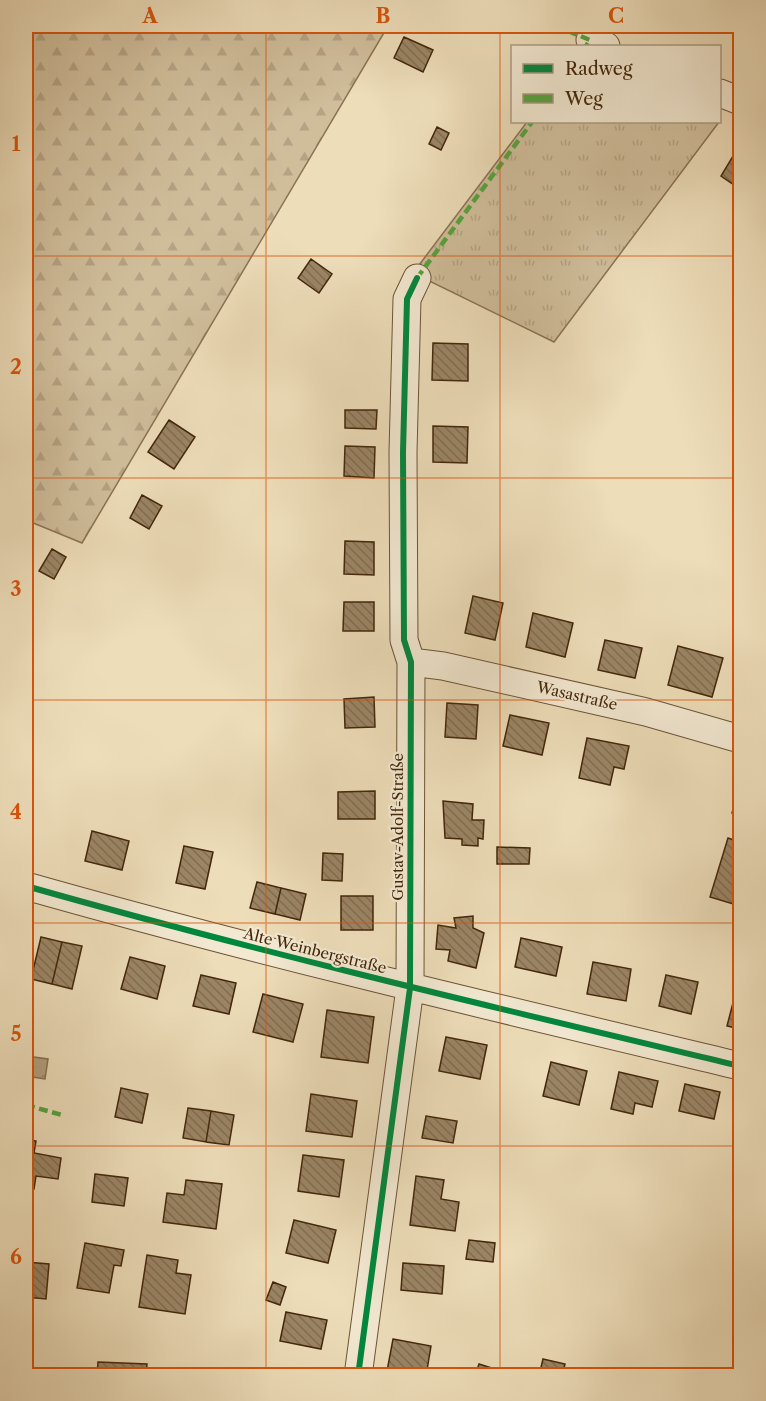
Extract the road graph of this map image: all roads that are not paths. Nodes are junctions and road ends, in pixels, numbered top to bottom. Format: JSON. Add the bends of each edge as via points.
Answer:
{"nodes":[{"id":1,"x":721,"y":93,"type":"edge"},
{"id":2,"x":741,"y":101,"type":"edge"},
{"id":3,"x":417,"y":278,"type":"dead end"},
{"id":4,"x":411,"y":662,"type":"junction"},
{"id":5,"x":741,"y":739,"type":"edge"},
{"id":6,"x":26,"y":886,"type":"edge"},
{"id":7,"x":410,"y":988,"type":"junction"},
{"id":8,"x":741,"y":1066,"type":"edge"},
{"id":9,"x":358,"y":1376,"type":"edge"}],
"edges":[{"from":1,"to":2,"type":"street"},
{"from":3,"to":4,"type":"street","name":"Gustav-Adolf-Straße","via":[[406,299],[404,334],[404,640]]},
{"from":4,"to":5,"type":"street","name":"Wasastraße","via":[[646,712]]},
{"from":4,"to":7,"type":"street","name":"Gustav-Adolf-Straße"},
{"from":6,"to":7,"type":"street","name":"Alte Weinbergstraße"},
{"from":7,"to":8,"type":"street","name":"Alte Weinbergstraße"},
{"from":7,"to":9,"type":"street","name":"Gustav-Adolf-Straße"}]}
